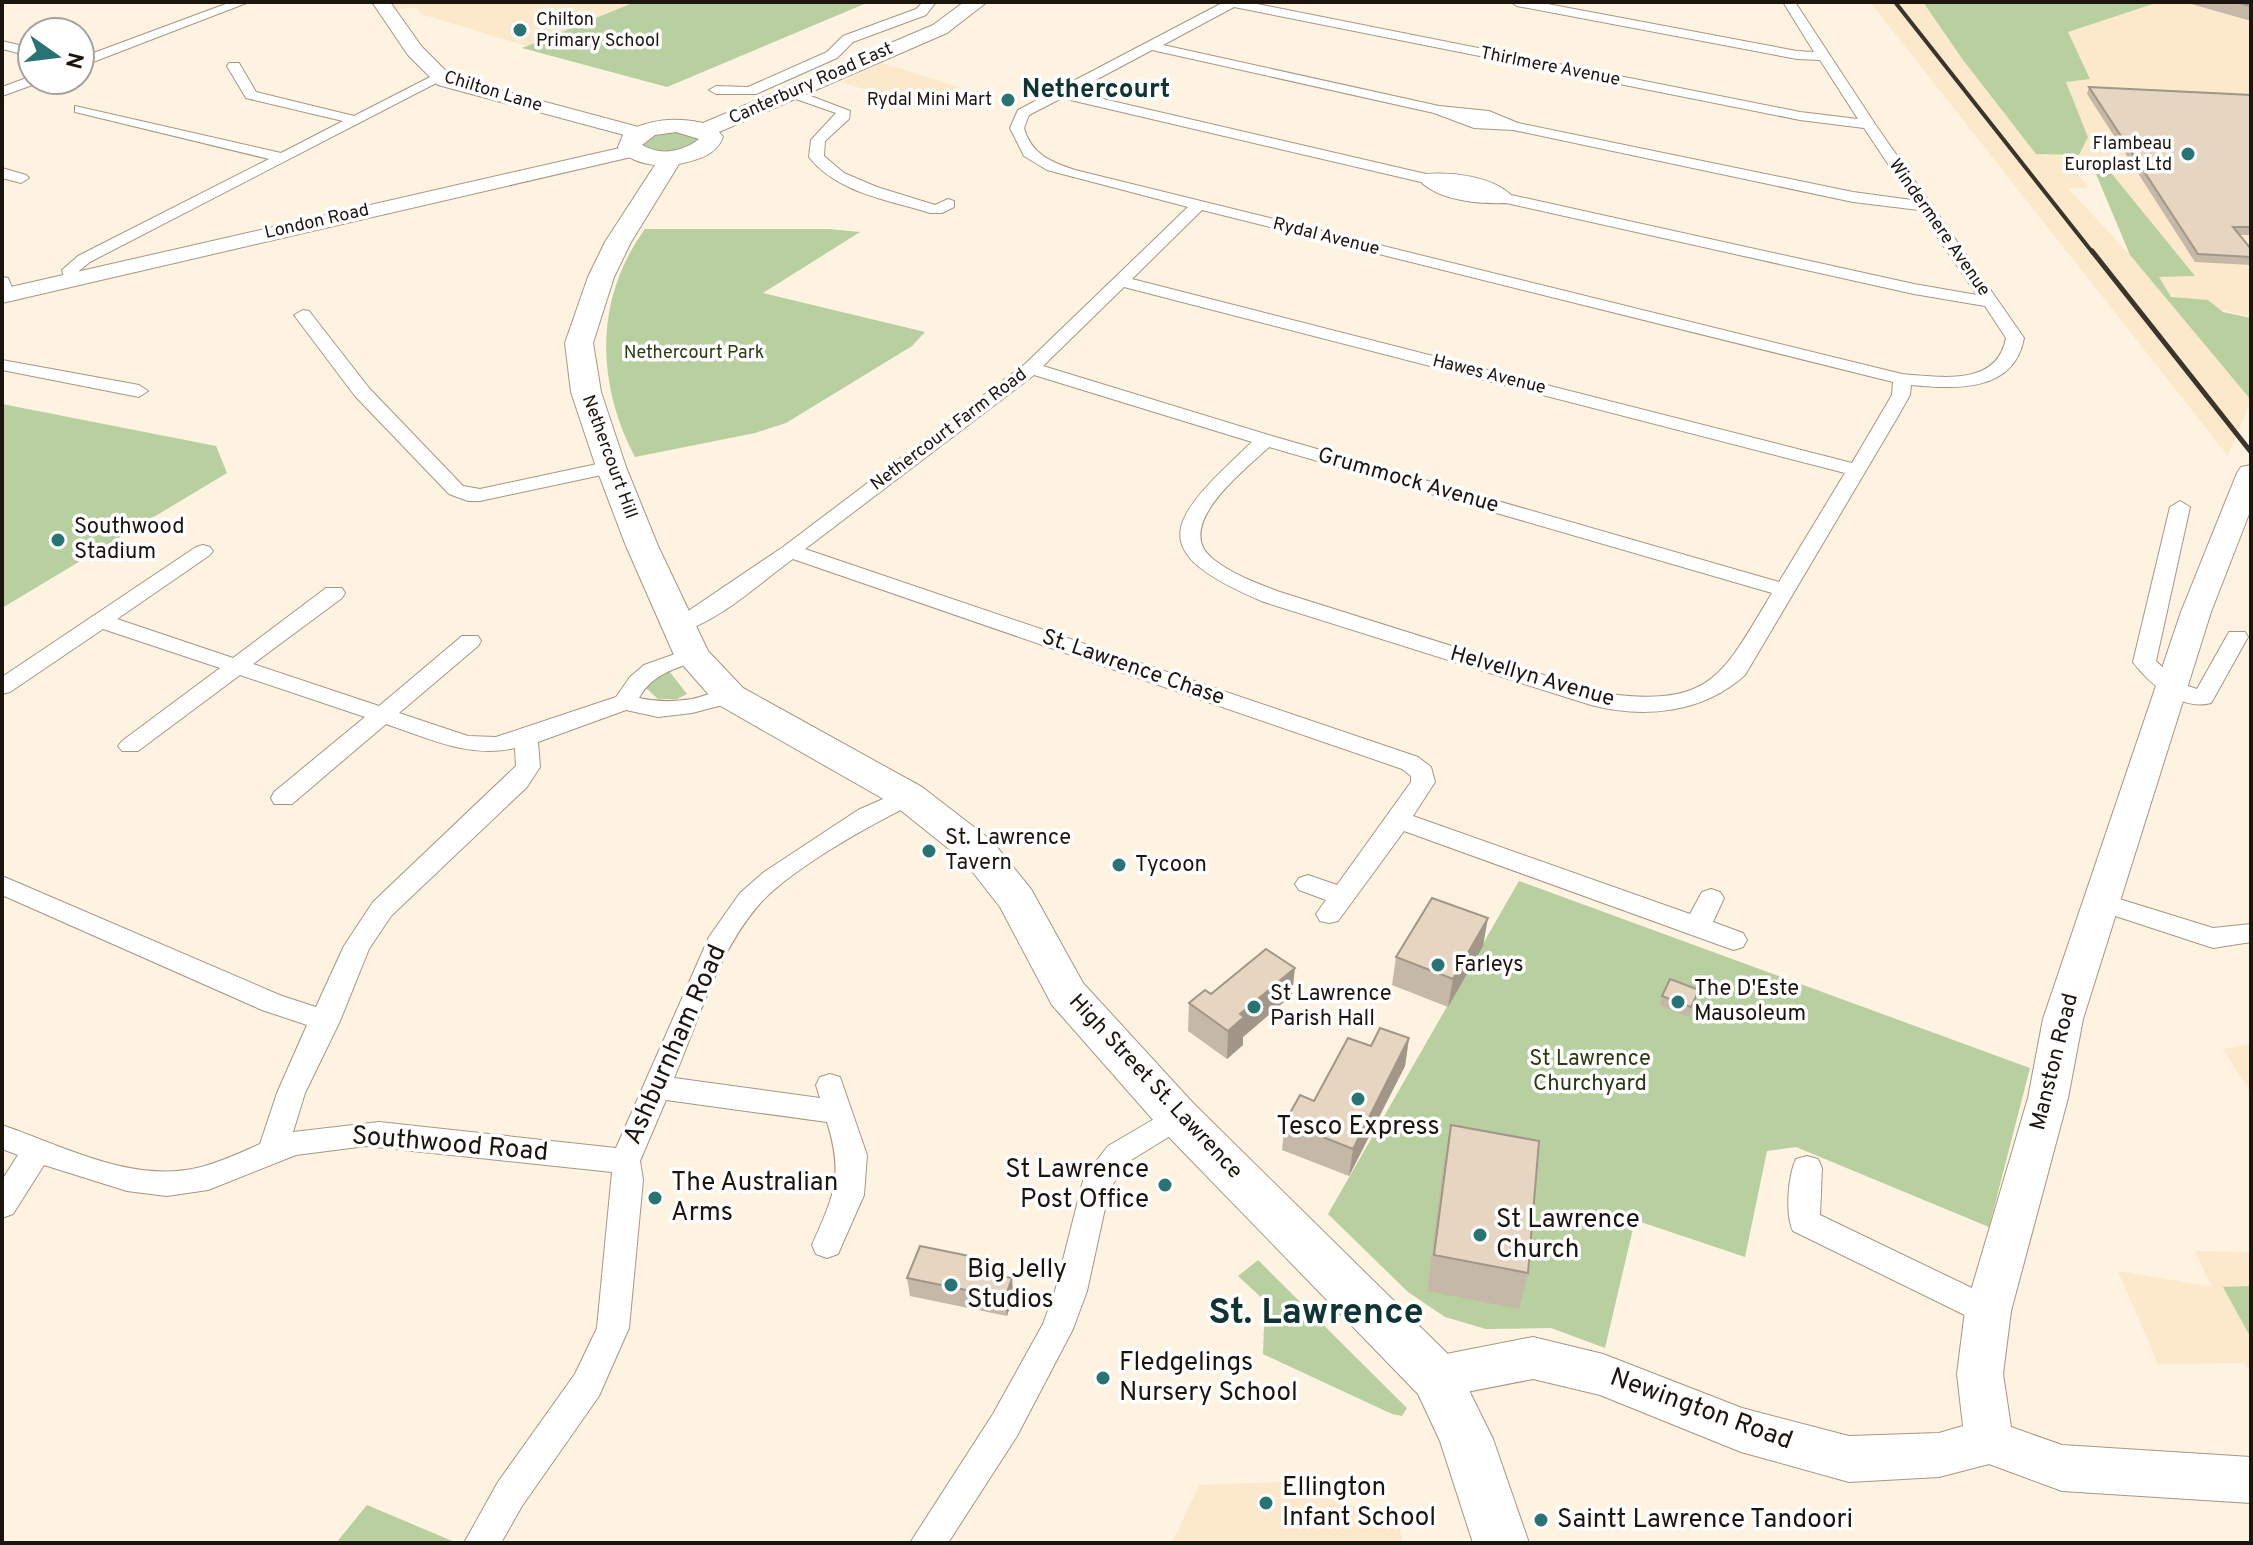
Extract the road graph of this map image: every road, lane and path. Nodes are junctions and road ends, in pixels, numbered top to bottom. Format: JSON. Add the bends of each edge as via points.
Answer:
{"nodes":[{"id":1,"x":243,"y":2,"type":"edge"},
{"id":2,"x":381,"y":2,"type":"edge"},
{"id":3,"x":930,"y":2,"type":"edge"},
{"id":4,"x":965,"y":2,"type":"edge"},
{"id":5,"x":977,"y":2,"type":"edge"},
{"id":6,"x":1234,"y":2,"type":"edge"},
{"id":7,"x":1517,"y":2,"type":"edge"},
{"id":8,"x":1789,"y":2,"type":"edge"},
{"id":9,"x":867,"y":31,"type":"junction"},
{"id":10,"x":912,"y":40,"type":"junction"},
{"id":11,"x":1151,"y":46,"type":"junction"},
{"id":12,"x":1824,"y":56,"type":"junction"},
{"id":13,"x":96,"y":57,"type":"edge"},
{"id":14,"x":230,"y":70,"type":"dead end"},
{"id":15,"x":439,"y":78,"type":"junction"},
{"id":16,"x":716,"y":90,"type":"dead end"},
{"id":17,"x":1058,"y":93,"type":"junction"},
{"id":18,"x":795,"y":94,"type":"junction"},
{"id":19,"x":80,"y":109,"type":"dead end"},
{"id":20,"x":355,"y":120,"type":"junction"},
{"id":21,"x":1868,"y":124,"type":"junction"},
{"id":22,"x":705,"y":130,"type":"junction"},
{"id":23,"x":636,"y":142,"type":"junction"},
{"id":24,"x":670,"y":157,"type":"junction"},
{"id":25,"x":283,"y":158,"type":"junction"},
{"id":26,"x":948,"y":204,"type":"dead end"},
{"id":27,"x":1198,"y":206,"type":"junction"},
{"id":28,"x":1922,"y":206,"type":"junction"},
{"id":29,"x":72,"y":280,"type":"junction"},
{"id":30,"x":1121,"y":281,"type":"junction"},
{"id":31,"x":4,"y":291,"type":"edge"},
{"id":32,"x":1990,"y":302,"type":"junction"},
{"id":33,"x":303,"y":315,"type":"dead end"},
{"id":34,"x":2,"y":365,"type":"edge"},
{"id":35,"x":1031,"y":368,"type":"junction"},
{"id":36,"x":1902,"y":379,"type":"junction"},
{"id":37,"x":139,"y":391,"type":"dead end"},
{"id":38,"x":1265,"y":440,"type":"junction"},
{"id":39,"x":611,"y":467,"type":"junction"},
{"id":40,"x":1857,"y":470,"type":"junction"},
{"id":41,"x":2251,"y":473,"type":"edge"},
{"id":42,"x":2180,"y":507,"type":"dead end"},
{"id":43,"x":203,"y":551,"type":"dead end"},
{"id":44,"x":790,"y":551,"type":"junction"},
{"id":45,"x":1785,"y":590,"type":"junction"},
{"id":46,"x":334,"y":593,"type":"dead end"},
{"id":47,"x":99,"y":620,"type":"junction"},
{"id":48,"x":2237,"y":637,"type":"dead end"},
{"id":49,"x":685,"y":640,"type":"junction"},
{"id":50,"x":470,"y":641,"type":"dead end"},
{"id":51,"x":238,"y":666,"type":"junction"},
{"id":52,"x":2,"y":687,"type":"edge"},
{"id":53,"x":2171,"y":688,"type":"junction"},
{"id":54,"x":730,"y":696,"type":"junction"},
{"id":55,"x":625,"y":702,"type":"junction"},
{"id":56,"x":382,"y":715,"type":"junction"},
{"id":57,"x":526,"y":738,"type":"junction"},
{"id":58,"x":130,"y":746,"type":"dead end"},
{"id":59,"x":908,"y":796,"type":"junction"},
{"id":60,"x":283,"y":798,"type":"dead end"},
{"id":61,"x":1399,"y":820,"type":"junction"},
{"id":62,"x":1308,"y":884,"type":"dead end"},
{"id":63,"x":2,"y":885,"type":"edge"},
{"id":64,"x":1711,"y":898,"type":"dead end"},
{"id":65,"x":2100,"y":902,"type":"junction"},
{"id":66,"x":1698,"y":926,"type":"junction"},
{"id":67,"x":2251,"y":933,"type":"edge"},
{"id":68,"x":1734,"y":940,"type":"dead end"},
{"id":69,"x":326,"y":1021,"type":"junction"},
{"id":70,"x":655,"y":1087,"type":"junction"},
{"id":71,"x":1178,"y":1117,"type":"junction"},
{"id":72,"x":2,"y":1137,"type":"edge"},
{"id":73,"x":38,"y":1150,"type":"junction"},
{"id":74,"x":273,"y":1150,"type":"junction"},
{"id":75,"x":625,"y":1161,"type":"junction"},
{"id":76,"x":1807,"y":1168,"type":"dead end"},
{"id":77,"x":2,"y":1205,"type":"edge"},
{"id":78,"x":827,"y":1245,"type":"dead end"},
{"id":79,"x":1988,"y":1311,"type":"junction"},
{"id":80,"x":1436,"y":1377,"type":"junction"},
{"id":81,"x":1989,"y":1442,"type":"junction"},
{"id":82,"x":2251,"y":1480,"type":"edge"},
{"id":83,"x":482,"y":1543,"type":"edge"},
{"id":84,"x":928,"y":1543,"type":"edge"},
{"id":85,"x":1501,"y":1543,"type":"edge"}],
"edges":[{"from":1,"to":13,"type":"street"},
{"from":2,"to":15,"type":"main road","name":"Chilton Lane"},
{"from":3,"to":9,"type":"street","via":[[915,15]]},
{"from":4,"to":10,"type":"main road","name":"Canterbury Road East"},
{"from":5,"to":10,"type":"main road","name":"Canterbury Road East","via":[[952,22]]},
{"from":6,"to":11,"type":"street","name":"Rydal Avenue"},
{"from":6,"to":21,"type":"street","name":"Thirlmere Avenue","via":[[1800,116]]},
{"from":7,"to":12,"type":"street"},
{"from":8,"to":12,"type":"street","name":"Windermere Avenue"},
{"from":9,"to":10,"type":"street"},
{"from":9,"to":16,"type":"street","via":[[848,39],[832,55],[751,91]]},
{"from":10,"to":18,"type":"main road","name":"Canterbury Road East"},
{"from":11,"to":17,"type":"street","name":"Rydal Avenue"},
{"from":11,"to":28,"type":"street","via":[[1498,127]]},
{"from":12,"to":21,"type":"street","name":"Windermere Avenue"},
{"from":14,"to":20,"type":"street","via":[[251,95]]},
{"from":15,"to":20,"type":"street"},
{"from":15,"to":23,"type":"main road","name":"Chilton Lane"},
{"from":17,"to":27,"type":"street","name":"Rydal Avenue","via":[[1020,117],[1019,138],[1028,153],[1070,173]]},
{"from":17,"to":32,"type":"street","via":[[1426,179],[1498,190],[1506,198]]},
{"from":18,"to":22,"type":"main road","name":"Canterbury Road East"},
{"from":18,"to":26,"type":"street","via":[[843,111],[844,116],[818,140],[816,157],[823,167],[936,210]]},
{"from":19,"to":25,"type":"street"},
{"from":20,"to":25,"type":"street"},
{"from":21,"to":28,"type":"street","name":"Windermere Avenue"},
{"from":22,"to":23,"type":"main road","via":[[676,125]]},
{"from":22,"to":24,"type":"main road","via":[[711,137],[704,148]]},
{"from":23,"to":24,"type":"main road","via":[[648,157]]},
{"from":23,"to":29,"type":"main road","name":"London Road"},
{"from":24,"to":39,"type":"main road","name":"Nethercourt Hill","via":[[618,242],[579,343],[586,392]]},
{"from":25,"to":29,"type":"street","via":[[84,259],[70,270]]},
{"from":27,"to":30,"type":"street","name":"Nethercourt Farm Road"},
{"from":27,"to":36,"type":"street","name":"Rydal Avenue"},
{"from":28,"to":32,"type":"street","name":"Windermere Avenue"},
{"from":29,"to":31,"type":"main road","name":"London Road"},
{"from":30,"to":35,"type":"street","name":"Nethercourt Farm Road"},
{"from":30,"to":40,"type":"street","name":"Hawes Avenue"},
{"from":32,"to":36,"type":"street","name":"Windermere Avenue","via":[[2015,338],[2008,362],[1995,372],[1959,382]]},
{"from":33,"to":39,"type":"street","via":[[362,392],[456,490],[480,495]]},
{"from":34,"to":37,"type":"street"},
{"from":35,"to":38,"type":"street","name":"Grummock Avenue"},
{"from":35,"to":44,"type":"street","name":"Nethercourt Farm Road"},
{"from":36,"to":40,"type":"street","name":"Helvellyn Avenue","via":[[1901,395]]},
{"from":38,"to":45,"type":"street","name":"Grummock Avenue"},
{"from":38,"to":45,"type":"street","name":"Helvellyn Avenue","via":[[1201,502],[1189,522],[1190,547],[1205,566],[1272,597],[1599,700],[1665,704],[1720,687],[1737,670]]},
{"from":39,"to":49,"type":"main road","name":"Nethercourt Hill"},
{"from":40,"to":45,"type":"street","name":"Helvellyn Avenue"},
{"from":41,"to":53,"type":"main road","name":"Manston Road"},
{"from":42,"to":53,"type":"street","via":[[2144,662]]},
{"from":43,"to":47,"type":"street"},
{"from":44,"to":49,"type":"street","name":"Nethercourt Farm Road","via":[[712,607]]},
{"from":44,"to":61,"type":"street","name":"St. Lawrence Chase","via":[[1410,763],[1423,773],[1423,782]]},
{"from":46,"to":51,"type":"street"},
{"from":47,"to":51,"type":"street"},
{"from":47,"to":52,"type":"street"},
{"from":48,"to":53,"type":"street","via":[[2203,698]]},
{"from":49,"to":54,"type":"main road","name":"High Street St. Lawrence"},
{"from":49,"to":55,"type":"street","name":"Nethercourt Farm Road","via":[[633,684]]},
{"from":50,"to":56,"type":"street"},
{"from":51,"to":56,"type":"street"},
{"from":51,"to":58,"type":"street"},
{"from":53,"to":65,"type":"main road","name":"Manston Road"},
{"from":54,"to":55,"type":"street","via":[[658,710]]},
{"from":54,"to":59,"type":"main road","name":"High Street St. Lawrence"},
{"from":55,"to":57,"type":"street"},
{"from":56,"to":57,"type":"street","via":[[466,743],[496,745]]},
{"from":56,"to":60,"type":"street"},
{"from":57,"to":69,"type":"street","via":[[528,767],[518,781],[382,909],[357,946]]},
{"from":59,"to":70,"type":"street","name":"Ashburnham Road","via":[[867,816],[749,899],[722,937]]},
{"from":59,"to":71,"type":"main road","name":"High Street St. Lawrence","via":[[978,851],[1017,899],[1067,994]]},
{"from":61,"to":62,"type":"street","name":"St. Lawrence Chase","via":[[1335,905]]},
{"from":61,"to":66,"type":"street"},
{"from":63,"to":69,"type":"street","via":[[272,1003]]},
{"from":64,"to":66,"type":"street"},
{"from":65,"to":67,"type":"street","via":[[2213,938]]},
{"from":65,"to":79,"type":"main road","name":"Manston Road","via":[[2063,1019],[2048,1098]]},
{"from":66,"to":68,"type":"street"},
{"from":69,"to":74,"type":"street","via":[[291,1093]]},
{"from":70,"to":75,"type":"street","name":"Ashburnham Road"},
{"from":70,"to":78,"type":"street","via":[[835,1099],[852,1155],[849,1195]]},
{"from":71,"to":80,"type":"main road","name":"High Street St. Lawrence"},
{"from":71,"to":84,"type":"street","via":[[1118,1154],[1095,1186],[1057,1329],[1005,1425]]},
{"from":72,"to":73,"type":"street","name":"Southwood Road"},
{"from":73,"to":74,"type":"street","name":"Southwood Road","via":[[127,1178],[166,1184],[241,1168]]},
{"from":73,"to":77,"type":"street"},
{"from":74,"to":75,"type":"street","name":"Southwood Road","via":[[379,1134]]},
{"from":75,"to":83,"type":"street","name":"Ashburnham Road","via":[[627,1191],[613,1328],[587,1385]]},
{"from":76,"to":79,"type":"street","via":[[1804,1222]]},
{"from":79,"to":81,"type":"main road","name":"Manston Road","via":[[1980,1374]]},
{"from":80,"to":81,"type":"main road","name":"Newington Road","via":[[1533,1358],[1563,1363],[1741,1430],[1849,1459],[1939,1455]]},
{"from":80,"to":85,"type":"main road","name":"High Street St. Lawrence","via":[[1466,1439]]},
{"from":81,"to":82,"type":"main road","via":[[2062,1468]]}]}
